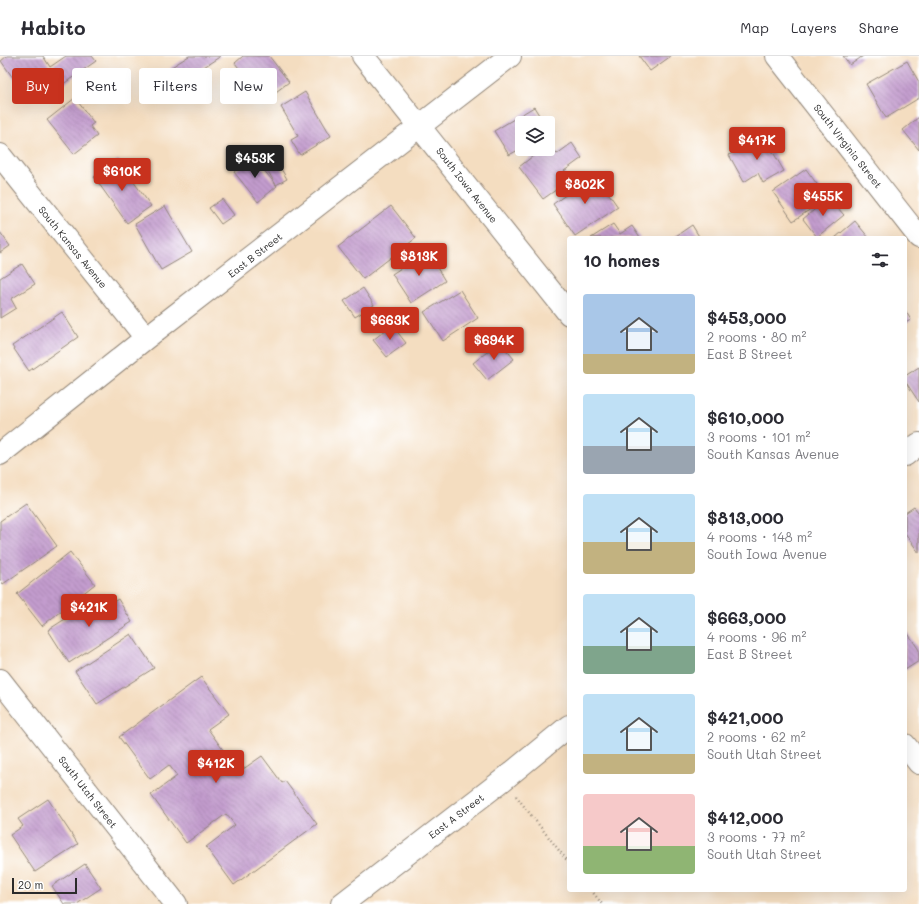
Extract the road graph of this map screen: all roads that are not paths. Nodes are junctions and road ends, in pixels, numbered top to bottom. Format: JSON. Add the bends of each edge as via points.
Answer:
{"nodes":[{"id":1,"x":363,"y":56,"type":"edge"},
{"id":2,"x":510,"y":56,"type":"edge"},
{"id":3,"x":777,"y":56,"type":"edge"},
{"id":4,"x":421,"y":127,"type":"junction"},
{"id":5,"x":0,"y":155,"type":"edge"},
{"id":6,"x":919,"y":236,"type":"edge"},
{"id":7,"x":567,"y":311,"type":"edge"},
{"id":8,"x":146,"y":338,"type":"junction"},
{"id":9,"x":919,"y":444,"type":"edge"},
{"id":10,"x":907,"y":453,"type":"edge"},
{"id":11,"x":0,"y":454,"type":"edge"},
{"id":12,"x":0,"y":680,"type":"edge"},
{"id":13,"x":567,"y":728,"type":"edge"},
{"id":14,"x":907,"y":748,"type":"edge"},
{"id":15,"x":919,"y":763,"type":"edge"},
{"id":16,"x":176,"y":904,"type":"edge"},
{"id":17,"x":342,"y":904,"type":"edge"}],
"edges":[{"from":1,"to":4,"type":"street","name":"South Iowa Avenue"},
{"from":2,"to":4,"type":"street","name":"East B Street"},
{"from":3,"to":6,"type":"street","name":"South Virginia Street"},
{"from":4,"to":7,"type":"street","name":"South Iowa Avenue"},
{"from":4,"to":8,"type":"street","name":"East B Street"},
{"from":5,"to":8,"type":"street","name":"South Kansas Avenue"},
{"from":8,"to":11,"type":"street","name":"East B Street"},
{"from":9,"to":10,"type":"street"},
{"from":12,"to":16,"type":"street","name":"South Utah Street"},
{"from":13,"to":17,"type":"street","name":"East A Street"},
{"from":14,"to":15,"type":"street"}]}
